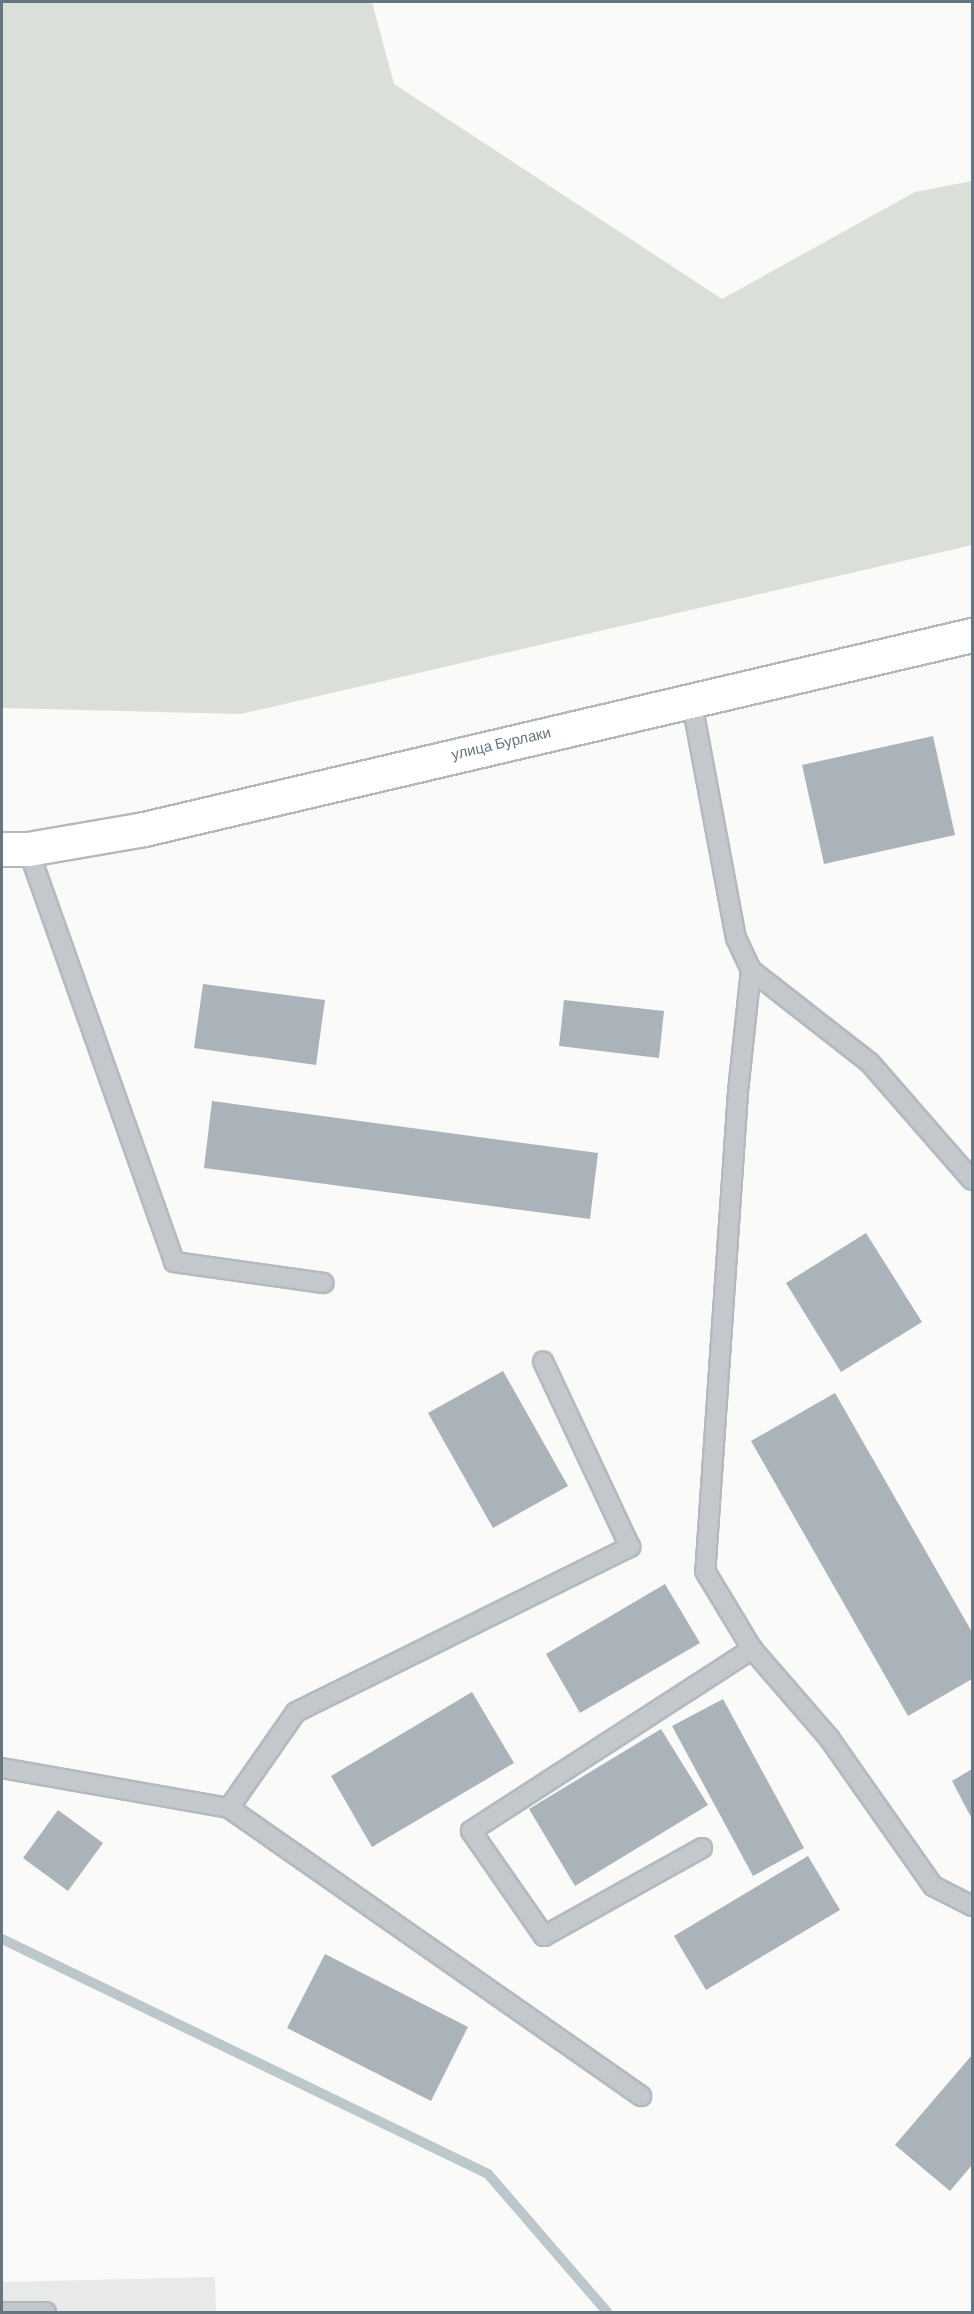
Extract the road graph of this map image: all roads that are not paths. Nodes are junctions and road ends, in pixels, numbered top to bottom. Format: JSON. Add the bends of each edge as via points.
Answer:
{"nodes":[{"id":1,"x":972,"y":634,"type":"edge"},
{"id":2,"x":691,"y":698,"type":"junction"},
{"id":3,"x":15,"y":849,"type":"edge"},
{"id":4,"x":751,"y":970,"type":"junction"},
{"id":5,"x":972,"y":1179,"type":"edge"},
{"id":6,"x":324,"y":1283,"type":"dead end"},
{"id":7,"x":543,"y":1361,"type":"dead end"},
{"id":8,"x":752,"y":1649,"type":"junction"},
{"id":9,"x":2,"y":1768,"type":"edge"},
{"id":10,"x":229,"y":1808,"type":"junction"},
{"id":11,"x":702,"y":1848,"type":"dead end"},
{"id":12,"x":972,"y":1906,"type":"edge"},
{"id":13,"x":641,"y":2096,"type":"dead end"},
{"id":14,"x":2,"y":2313,"type":"edge"},
{"id":15,"x":46,"y":2313,"type":"edge"}],
"edges":[{"from":1,"to":2,"type":"street","name":"улица Бурлаки"},
{"from":2,"to":3,"type":"street","name":"улица Бурлаки","via":[[144,828]]},
{"from":2,"to":4,"type":"lane","via":[[736,938]]},
{"from":3,"to":6,"type":"lane","via":[[174,1262]]},
{"from":4,"to":5,"type":"lane","via":[[870,1062]]},
{"from":4,"to":8,"type":"lane","via":[[738,1092],[705,1571]]},
{"from":7,"to":10,"type":"lane","via":[[630,1547],[296,1712]]},
{"from":8,"to":11,"type":"lane","via":[[471,1831],[544,1936]]},
{"from":8,"to":12,"type":"lane","via":[[829,1738],[933,1886]]},
{"from":9,"to":10,"type":"lane"},
{"from":10,"to":13,"type":"lane"},
{"from":14,"to":15,"type":"lane"}]}
